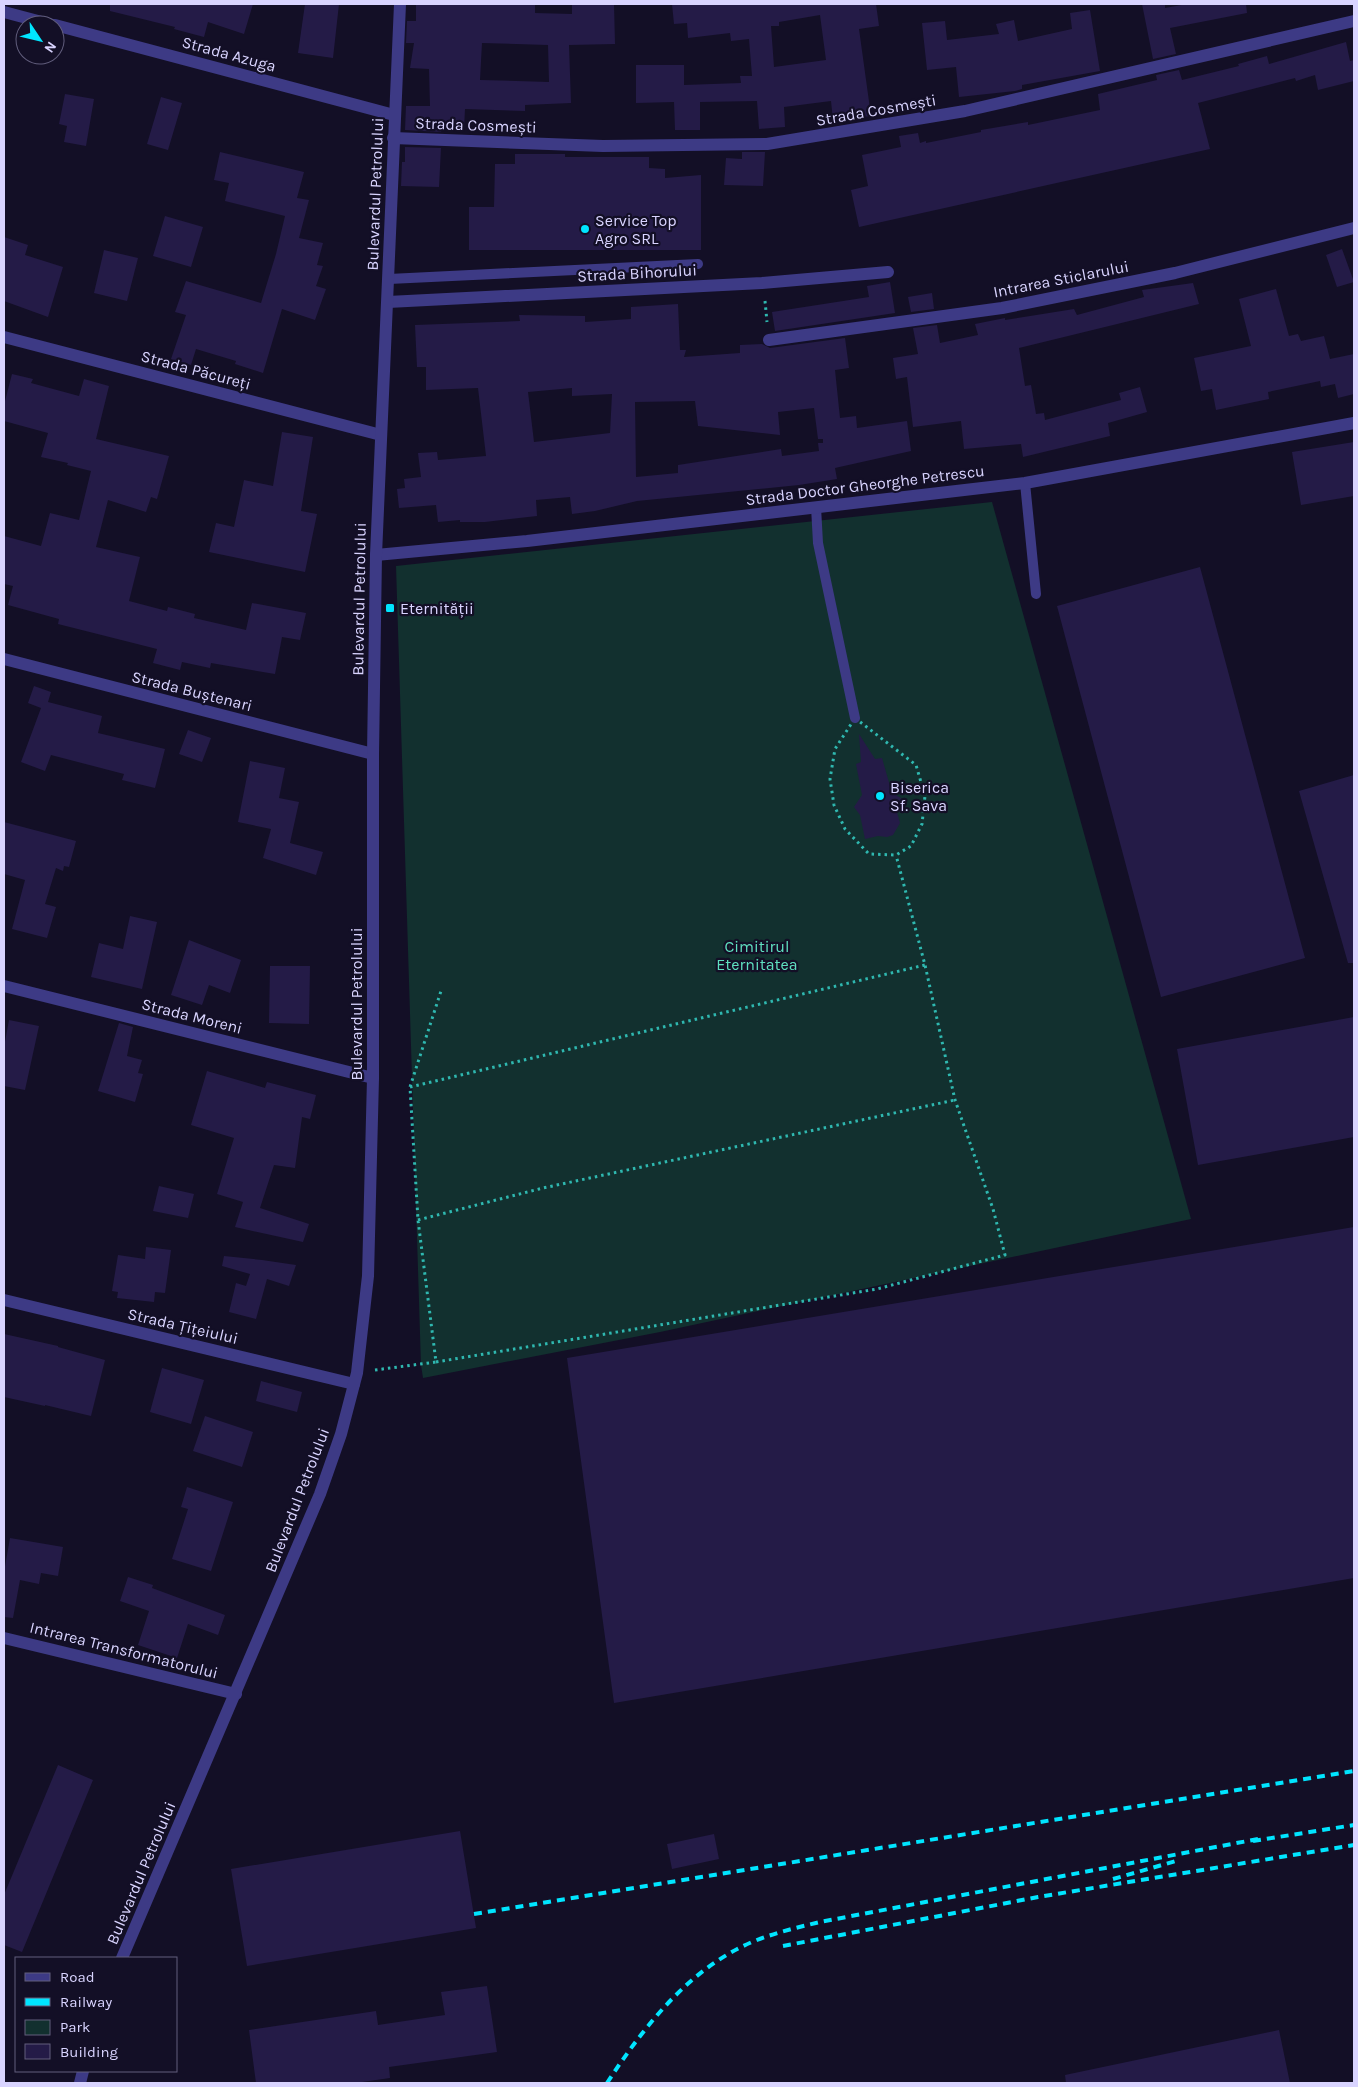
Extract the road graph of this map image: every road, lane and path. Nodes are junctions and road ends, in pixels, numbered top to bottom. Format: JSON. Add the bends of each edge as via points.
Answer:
{"nodes":[{"id":1,"x":400,"y":4,"type":"edge"},
{"id":2,"x":1354,"y":21,"type":"edge"},
{"id":3,"x":65,"y":28,"type":"edge"},
{"id":4,"x":394,"y":115,"type":"junction"},
{"id":5,"x":394,"y":138,"type":"junction"},
{"id":6,"x":1354,"y":228,"type":"edge"},
{"id":7,"x":698,"y":264,"type":"dead end"},
{"id":8,"x":888,"y":272,"type":"dead end"},
{"id":9,"x":389,"y":279,"type":"junction"},
{"id":10,"x":762,"y":283,"type":"junction"},
{"id":11,"x":388,"y":302,"type":"junction"},
{"id":12,"x":4,"y":336,"type":"edge"},
{"id":13,"x":770,"y":340,"type":"joint"},
{"id":14,"x":1354,"y":423,"type":"edge"},
{"id":15,"x":381,"y":435,"type":"junction"},
{"id":16,"x":1025,"y":483,"type":"junction"},
{"id":17,"x":816,"y":507,"type":"junction"},
{"id":18,"x":376,"y":555,"type":"junction"},
{"id":19,"x":1036,"y":594,"type":"dead end"},
{"id":20,"x":4,"y":659,"type":"edge"},
{"id":21,"x":855,"y":718,"type":"junction"},
{"id":22,"x":373,"y":754,"type":"junction"},
{"id":23,"x":896,"y":855,"type":"junction"},
{"id":24,"x":924,"y":965,"type":"junction"},
{"id":25,"x":4,"y":986,"type":"edge"},
{"id":26,"x":441,"y":990,"type":"dead end"},
{"id":27,"x":373,"y":1078,"type":"junction"},
{"id":28,"x":410,"y":1087,"type":"junction"},
{"id":29,"x":955,"y":1100,"type":"junction"},
{"id":30,"x":418,"y":1220,"type":"junction"},
{"id":31,"x":4,"y":1300,"type":"edge"},
{"id":32,"x":436,"y":1362,"type":"junction"},
{"id":33,"x":355,"y":1378,"type":"junction"},
{"id":34,"x":4,"y":1638,"type":"edge"},
{"id":35,"x":236,"y":1694,"type":"junction"},
{"id":36,"x":122,"y":1957,"type":"edge"}],
"edges":[{"from":1,"to":4,"type":"street","name":"Bulevardul Petrolului"},
{"from":2,"to":5,"type":"street","name":"Strada Cosmești","via":[[965,111],[767,144],[603,146]]},
{"from":3,"to":4,"type":"street","name":"Strada Azuga"},
{"from":4,"to":5,"type":"street","name":"Bulevardul Petrolului"},
{"from":5,"to":9,"type":"street","name":"Bulevardul Petrolului"},
{"from":6,"to":13,"type":"street","name":"Intrarea Sticlarului","via":[[1175,273],[1002,308]]},
{"from":7,"to":9,"type":"lane"},
{"from":8,"to":10,"type":"street","name":"Strada Bihorului"},
{"from":9,"to":11,"type":"street","name":"Bulevardul Petrolului"},
{"from":10,"to":11,"type":"street","name":"Strada Bihorului"},
{"from":10,"to":13,"type":"path"},
{"from":11,"to":15,"type":"street","name":"Bulevardul Petrolului"},
{"from":12,"to":15,"type":"street","name":"Strada Păcureți"},
{"from":14,"to":16,"type":"street","name":"Strada Doctor Gheorghe Petrescu"},
{"from":15,"to":18,"type":"street","name":"Bulevardul Petrolului"},
{"from":16,"to":17,"type":"street","name":"Strada Doctor Gheorghe Petrescu"},
{"from":16,"to":19,"type":"lane"},
{"from":17,"to":18,"type":"street","name":"Strada Doctor Gheorghe Petrescu"},
{"from":17,"to":21,"type":"lane","via":[[818,543]]},
{"from":18,"to":22,"type":"street","name":"Bulevardul Petrolului"},
{"from":20,"to":22,"type":"street","name":"Strada Buștenari"},
{"from":21,"to":23,"type":"path","via":[[916,765],[925,796],[922,824],[911,846]]},
{"from":21,"to":23,"type":"path","via":[[835,749],[830,780],[834,805],[845,829],[869,854]]},
{"from":22,"to":27,"type":"street","name":"Bulevardul Petrolului"},
{"from":23,"to":24,"type":"path"},
{"from":24,"to":28,"type":"path"},
{"from":24,"to":29,"type":"path"},
{"from":25,"to":27,"type":"street","name":"Strada Moreni"},
{"from":26,"to":28,"type":"path"},
{"from":27,"to":33,"type":"street","name":"Bulevardul Petrolului","via":[[368,1276]]},
{"from":28,"to":30,"type":"path"},
{"from":29,"to":30,"type":"path","via":[[543,1188]]},
{"from":29,"to":32,"type":"path","via":[[993,1209],[1005,1255],[877,1289]]},
{"from":30,"to":32,"type":"path"},
{"from":31,"to":33,"type":"street","name":"Strada Țițeiului"},
{"from":32,"to":33,"type":"path"},
{"from":33,"to":35,"type":"street","name":"Bulevardul Petrolului","via":[[341,1434],[320,1494]]},
{"from":34,"to":35,"type":"street","name":"Intrarea Transformatorului"},
{"from":35,"to":36,"type":"street","name":"Bulevardul Petrolului"}]}
